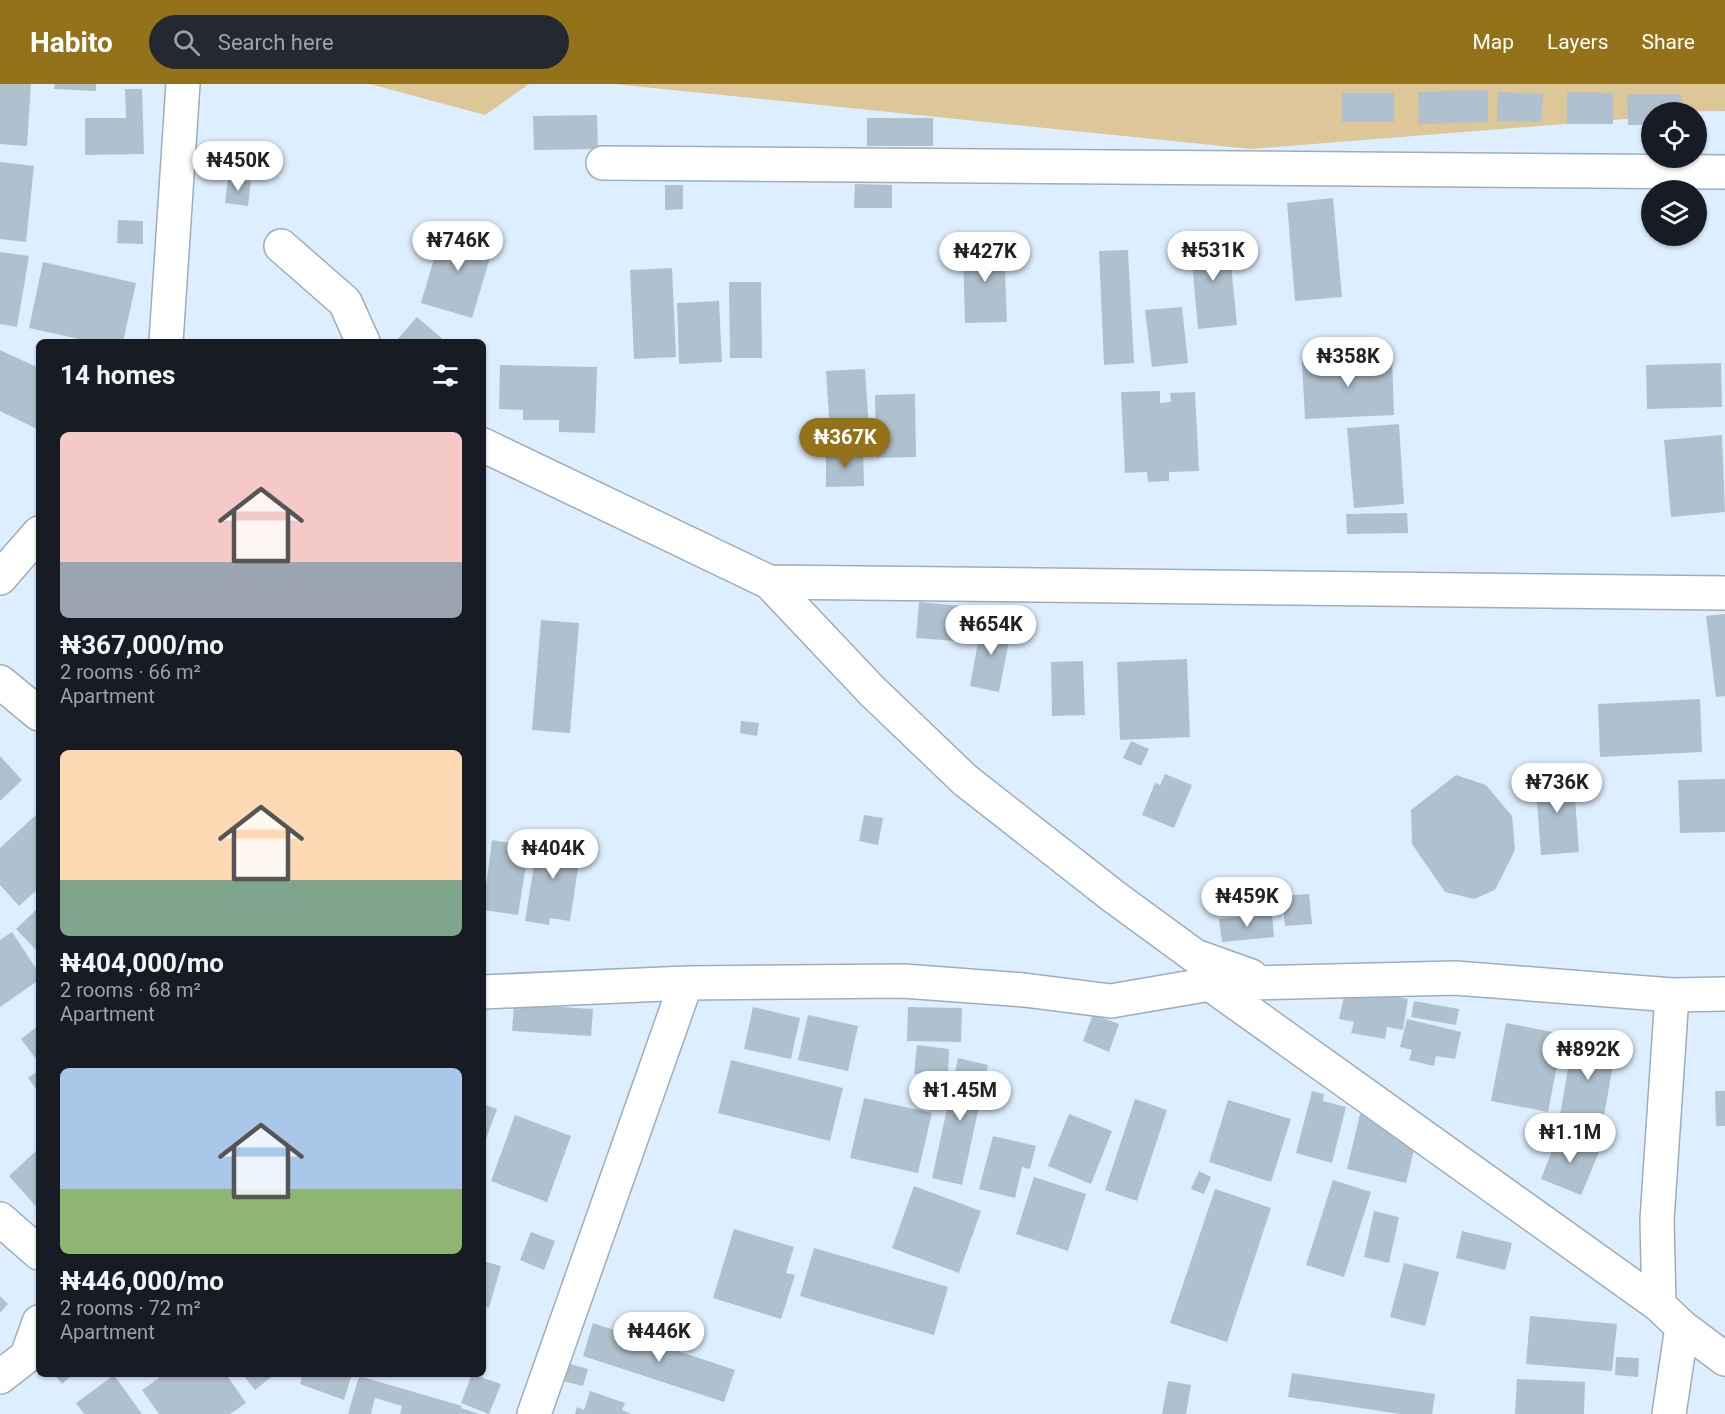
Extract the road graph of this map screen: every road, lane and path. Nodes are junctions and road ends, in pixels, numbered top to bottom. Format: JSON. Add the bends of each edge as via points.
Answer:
{"nodes":[{"id":1,"x":183,"y":84,"type":"edge"},
{"id":2,"x":603,"y":163,"type":"dead end"},
{"id":3,"x":1725,"y":171,"type":"edge"},
{"id":4,"x":281,"y":246,"type":"dead end"},
{"id":5,"x":166,"y":339,"type":"edge"},
{"id":6,"x":362,"y":339,"type":"edge"},
{"id":7,"x":486,"y":446,"type":"edge"},
{"id":8,"x":36,"y":536,"type":"edge"},
{"id":9,"x":0,"y":578,"type":"edge"},
{"id":10,"x":769,"y":582,"type":"junction"},
{"id":11,"x":1725,"y":593,"type":"edge"},
{"id":12,"x":0,"y":681,"type":"edge"},
{"id":13,"x":36,"y":711,"type":"edge"},
{"id":14,"x":1264,"y":981,"type":"junction"},
{"id":15,"x":686,"y":983,"type":"junction"},
{"id":16,"x":1210,"y":984,"type":"junction"},
{"id":17,"x":486,"y":992,"type":"edge"},
{"id":18,"x":1725,"y":994,"type":"edge"},
{"id":19,"x":1672,"y":995,"type":"junction"},
{"id":20,"x":0,"y":1219,"type":"edge"},
{"id":21,"x":36,"y":1250,"type":"edge"},
{"id":22,"x":1671,"y":1316,"type":"junction"},
{"id":23,"x":36,"y":1332,"type":"edge"},
{"id":24,"x":1725,"y":1359,"type":"edge"},
{"id":25,"x":0,"y":1377,"type":"edge"},
{"id":26,"x":534,"y":1414,"type":"edge"},
{"id":27,"x":1669,"y":1414,"type":"edge"}],
"edges":[{"from":1,"to":5,"type":"street"},
{"from":2,"to":3,"type":"street"},
{"from":4,"to":6,"type":"street","via":[[345,302]]},
{"from":7,"to":10,"type":"street"},
{"from":8,"to":9,"type":"street"},
{"from":10,"to":11,"type":"street"},
{"from":10,"to":14,"type":"street","via":[[872,691],[965,780],[1195,956]]},
{"from":12,"to":13,"type":"street"},
{"from":14,"to":16,"type":"street"},
{"from":14,"to":19,"type":"street","via":[[1455,978]]},
{"from":15,"to":16,"type":"street","via":[[903,981],[1111,1001]]},
{"from":15,"to":17,"type":"street"},
{"from":15,"to":26,"type":"street"},
{"from":16,"to":22,"type":"street"},
{"from":18,"to":19,"type":"street"},
{"from":19,"to":22,"type":"street","via":[[1657,1220]]},
{"from":20,"to":21,"type":"street"},
{"from":22,"to":24,"type":"street"},
{"from":22,"to":27,"type":"street"},
{"from":23,"to":25,"type":"street","via":[[27,1356]]}]}
